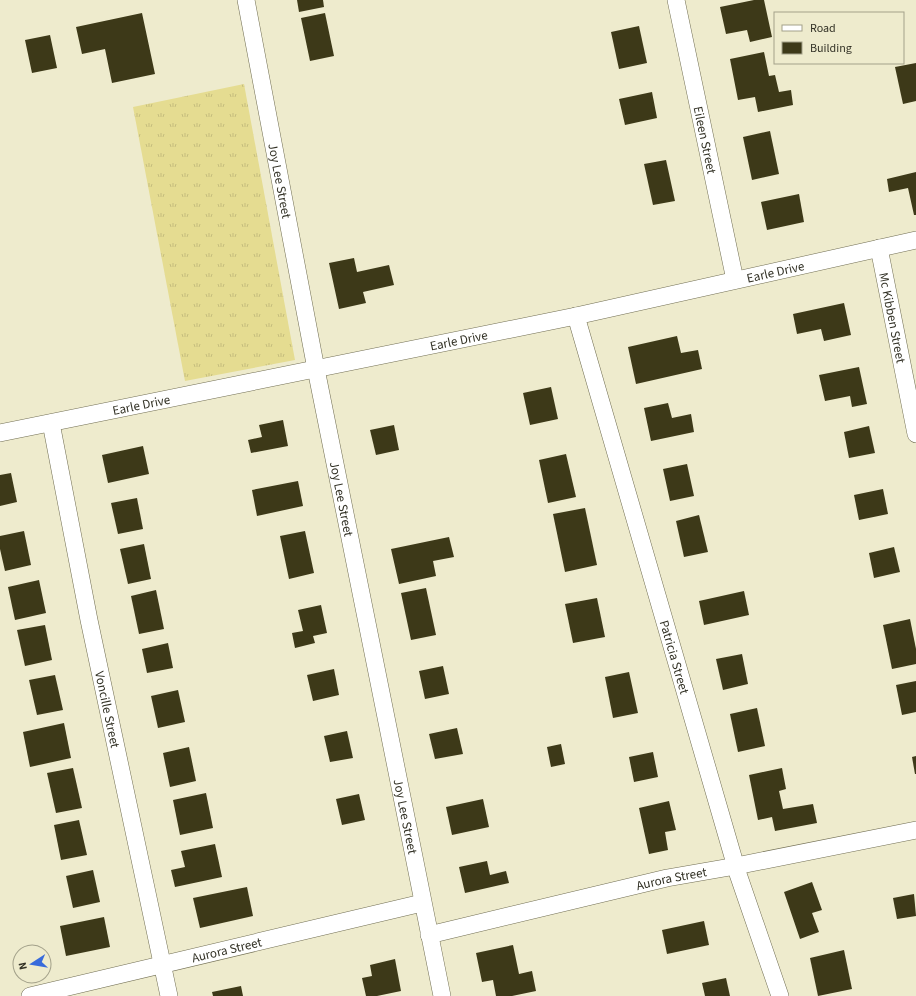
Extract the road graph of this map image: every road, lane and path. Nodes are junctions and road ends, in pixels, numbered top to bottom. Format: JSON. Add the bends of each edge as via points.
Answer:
{"nodes":[{"id":1,"x":246,"y":0,"type":"edge"},
{"id":2,"x":676,"y":0,"type":"edge"},
{"id":3,"x":916,"y":240,"type":"edge"},
{"id":4,"x":878,"y":248,"type":"junction"},
{"id":5,"x":735,"y":280,"type":"junction"},
{"id":6,"x":576,"y":316,"type":"junction"},
{"id":7,"x":316,"y":369,"type":"junction"},
{"id":8,"x":51,"y":423,"type":"junction"},
{"id":9,"x":0,"y":432,"type":"edge"},
{"id":10,"x":916,"y":434,"type":"edge"},
{"id":11,"x":916,"y":830,"type":"edge"},
{"id":12,"x":736,"y":866,"type":"junction"},
{"id":13,"x":422,"y":903,"type":"junction"},
{"id":14,"x":429,"y":935,"type":"junction"},
{"id":15,"x":162,"y":964,"type":"junction"},
{"id":16,"x":30,"y":996,"type":"edge"},
{"id":17,"x":169,"y":996,"type":"edge"},
{"id":18,"x":442,"y":996,"type":"edge"},
{"id":19,"x":780,"y":996,"type":"edge"}],
"edges":[{"from":1,"to":7,"type":"street","name":"Joy Lee Street"},
{"from":2,"to":5,"type":"street","name":"Eileen Street"},
{"from":3,"to":4,"type":"street","name":"Earle Drive"},
{"from":4,"to":5,"type":"street","name":"Earle Drive"},
{"from":4,"to":10,"type":"street","name":"Mc Kibben Street"},
{"from":5,"to":6,"type":"street","name":"Earle Drive"},
{"from":6,"to":7,"type":"street","name":"Earle Drive"},
{"from":6,"to":12,"type":"street","name":"Patricia Street"},
{"from":7,"to":8,"type":"street","name":"Earle Drive"},
{"from":7,"to":13,"type":"street","name":"Joy Lee Street"},
{"from":8,"to":9,"type":"street","name":"Earle Drive"},
{"from":8,"to":15,"type":"street","name":"Voncille Street","via":[[89,620]]},
{"from":11,"to":12,"type":"street","name":"Aurora Street"},
{"from":12,"to":14,"type":"street","name":"Aurora Street","via":[[667,878]]},
{"from":12,"to":19,"type":"street","name":"Patricia Street"},
{"from":13,"to":14,"type":"street","name":"Joy Lee Street"},
{"from":13,"to":15,"type":"street","name":"Aurora Street"},
{"from":14,"to":18,"type":"street","name":"Joy Lee Street"},
{"from":15,"to":16,"type":"street","name":"Aurora Street"},
{"from":15,"to":17,"type":"street","name":"Voncille Street"}]}
